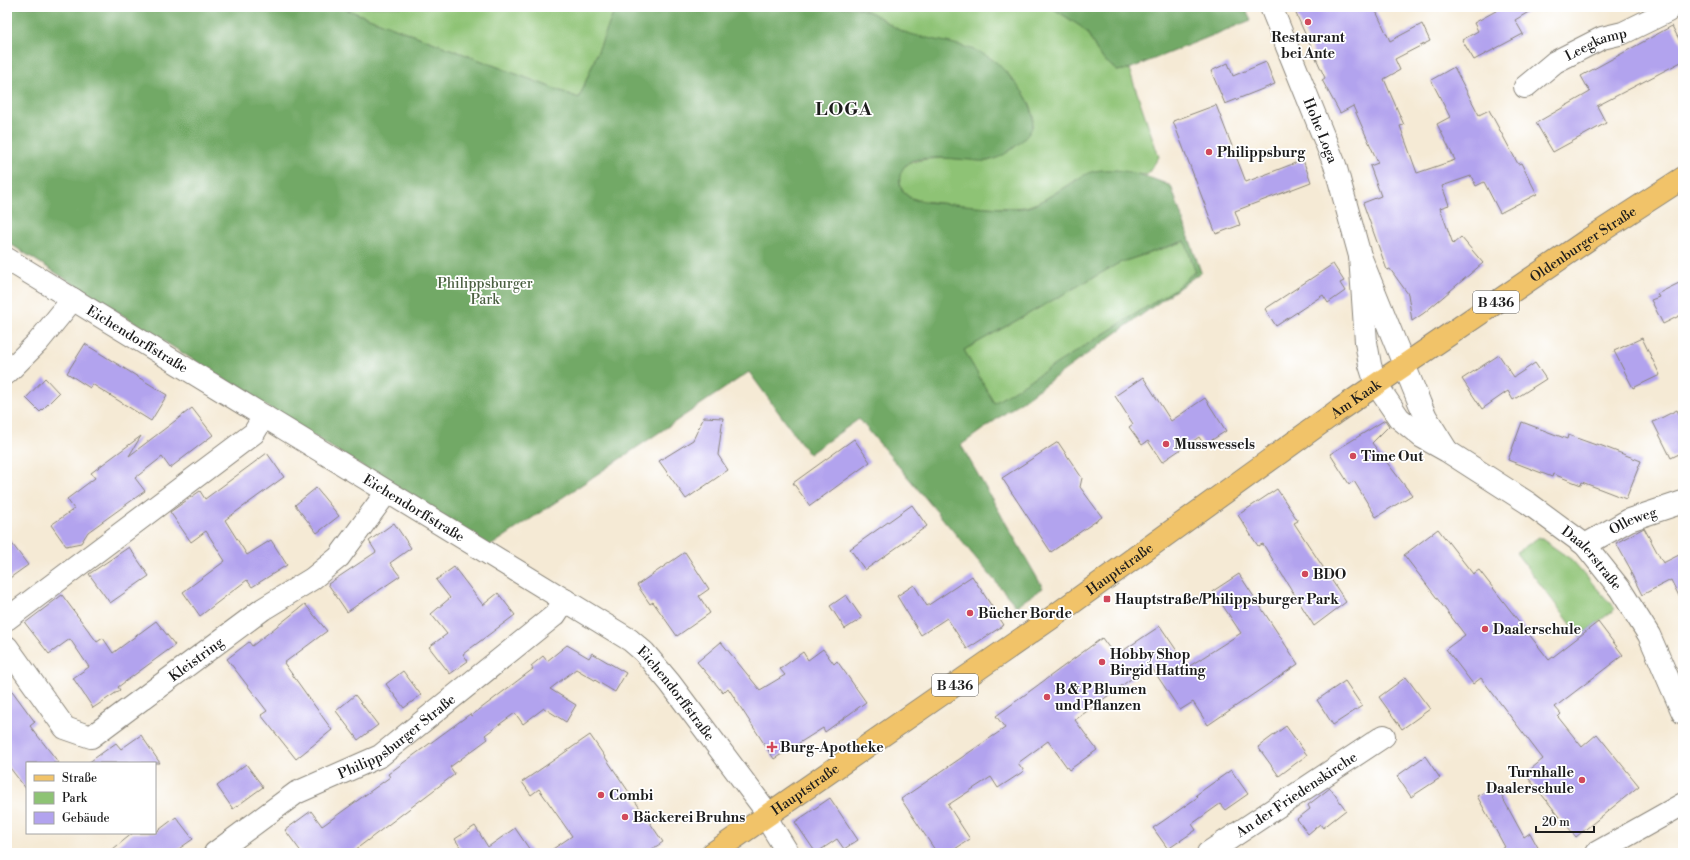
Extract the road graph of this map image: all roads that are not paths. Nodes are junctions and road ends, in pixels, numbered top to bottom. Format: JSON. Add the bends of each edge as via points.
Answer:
{"nodes":[{"id":1,"x":1271,"y":7,"type":"edge"},
{"id":2,"x":1671,"y":7,"type":"edge"},
{"id":3,"x":1525,"y":88,"type":"dead end"},
{"id":4,"x":1683,"y":178,"type":"edge"},
{"id":5,"x":1360,"y":256,"type":"junction"},
{"id":6,"x":7,"y":259,"type":"edge"},
{"id":7,"x":73,"y":299,"type":"junction"},
{"id":8,"x":1405,"y":365,"type":"junction"},
{"id":9,"x":7,"y":373,"type":"edge"},
{"id":10,"x":1376,"y":384,"type":"junction"},
{"id":11,"x":264,"y":416,"type":"junction"},
{"id":12,"x":1307,"y":433,"type":"joint"},
{"id":13,"x":1446,"y":451,"type":"junction"},
{"id":14,"x":387,"y":492,"type":"junction"},
{"id":15,"x":1683,"y":502,"type":"edge"},
{"id":16,"x":1586,"y":545,"type":"junction"},
{"id":17,"x":565,"y":600,"type":"junction"},
{"id":18,"x":7,"y":619,"type":"edge"},
{"id":19,"x":7,"y":647,"type":"edge"},
{"id":20,"x":1683,"y":713,"type":"edge"},
{"id":21,"x":1384,"y":736,"type":"dead end"},
{"id":22,"x":1683,"y":804,"type":"edge"},
{"id":23,"x":769,"y":815,"type":"junction"},
{"id":24,"x":215,"y":853,"type":"edge"},
{"id":25,"x":713,"y":853,"type":"edge"},
{"id":26,"x":788,"y":853,"type":"edge"},
{"id":27,"x":1208,"y":853,"type":"edge"},
{"id":28,"x":1596,"y":853,"type":"edge"}],
"edges":[{"from":1,"to":5,"type":"street","name":"Hohe Loga","via":[[1335,165]]},
{"from":2,"to":3,"type":"street","name":"Leegkamp","via":[[1668,11],[1623,33],[1602,38],[1556,62]]},
{"from":4,"to":8,"type":"main road","name":"Oldenburger Straße","number":"B 436"},
{"from":5,"to":8,"type":"street","name":"Hohe Loga"},
{"from":5,"to":10,"type":"street","name":"Hohe Loga","via":[[1366,342]]},
{"from":6,"to":7,"type":"street","name":"Eichendorffstraße"},
{"from":7,"to":9,"type":"street","via":[[38,342]]},
{"from":7,"to":11,"type":"street","name":"Eichendorffstraße"},
{"from":8,"to":10,"type":"main road","name":"Am Kaak","number":"B 436"},
{"from":8,"to":13,"type":"street","name":"Daalerstraße","via":[[1426,417]]},
{"from":10,"to":12,"type":"main road","name":"Am Kaak","number":"B 436"},
{"from":10,"to":13,"type":"street","name":"Daalerstraße","via":[[1399,418],[1422,437]]},
{"from":11,"to":14,"type":"street","name":"Eichendorffstraße"},
{"from":11,"to":18,"type":"street","via":[[254,433]]},
{"from":12,"to":23,"type":"main road","name":"Hauptstraße","number":"B 436","via":[[1050,620]]},
{"from":13,"to":16,"type":"street","name":"Daalerstraße","via":[[1528,503]]},
{"from":14,"to":17,"type":"street","name":"Eichendorffstraße"},
{"from":14,"to":19,"type":"street","name":"Kleistring","via":[[339,557],[312,579],[263,609],[91,737],[65,728]]},
{"from":15,"to":16,"type":"street","name":"Olleweg","via":[[1629,520]]},
{"from":16,"to":20,"type":"street","name":"Daalerstraße","via":[[1620,588],[1650,635]]},
{"from":17,"to":23,"type":"street","name":"Eichendorffstraße","via":[[630,640],[644,652]]},
{"from":17,"to":24,"type":"street","name":"Philippsburger Straße","via":[[555,615],[380,756],[296,792]]},
{"from":21,"to":27,"type":"street","name":"An der Friedenskirche"},
{"from":22,"to":28,"type":"street"},
{"from":23,"to":25,"type":"main road","name":"Hauptstraße","number":"B 436"},
{"from":23,"to":26,"type":"street","name":"Eichendorffstraße","via":[[770,824]]}]}
